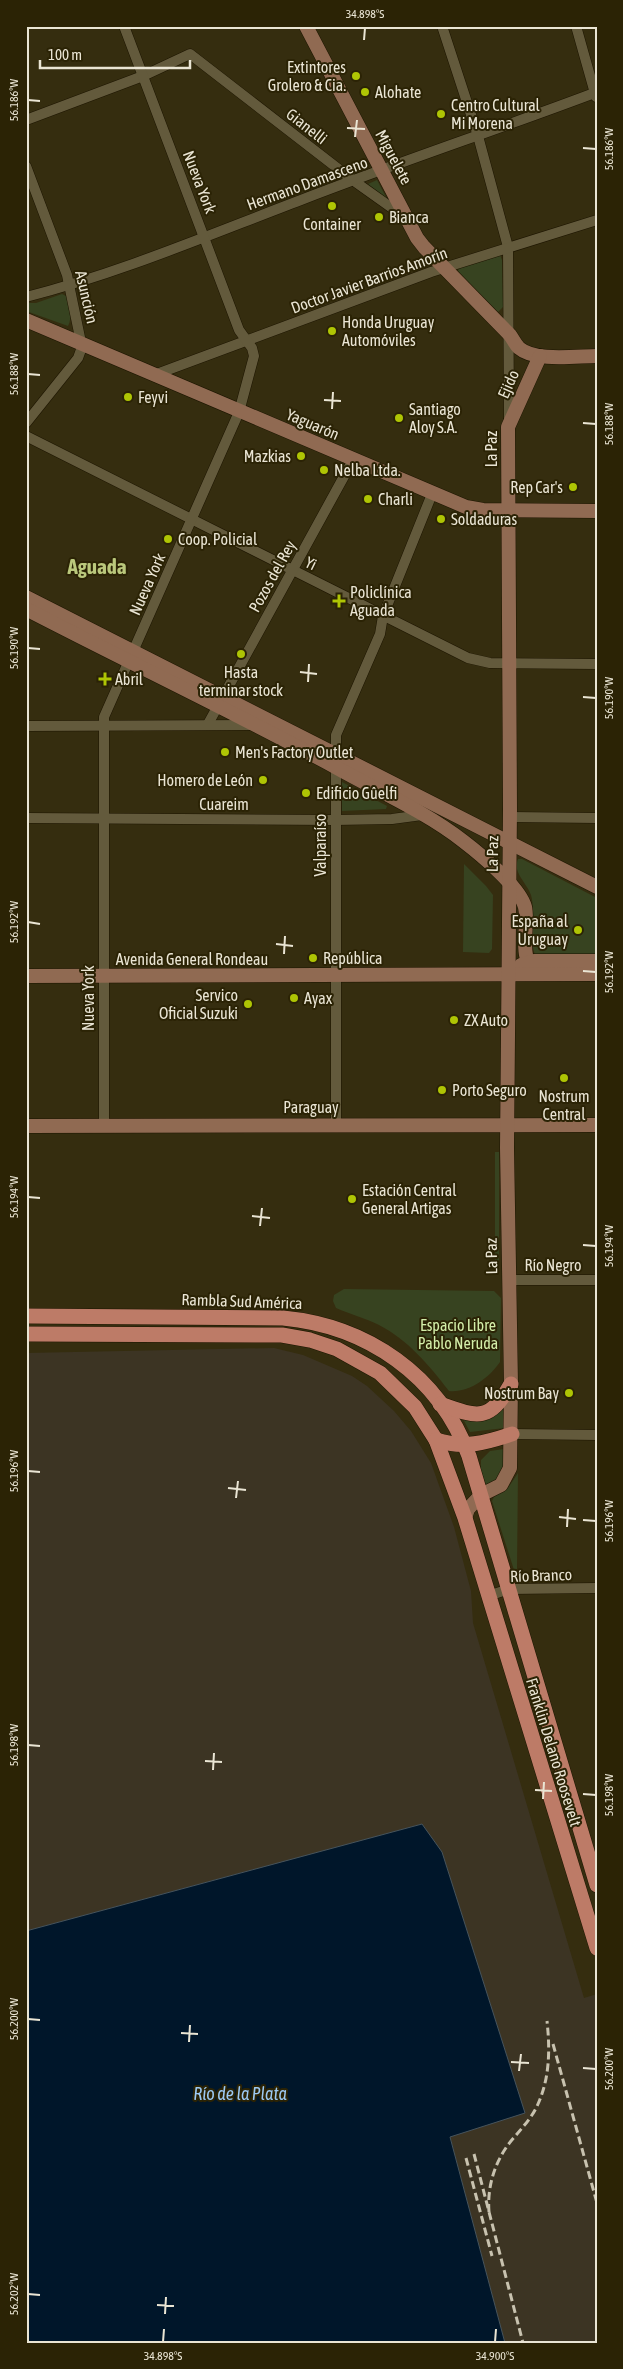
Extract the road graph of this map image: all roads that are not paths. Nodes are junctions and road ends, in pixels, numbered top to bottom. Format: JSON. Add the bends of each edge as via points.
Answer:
{"nodes":[{"id":1,"x":124,"y":26,"type":"edge"},
{"id":2,"x":306,"y":26,"type":"edge"},
{"id":3,"x":442,"y":26,"type":"edge"},
{"id":4,"x":576,"y":26,"type":"edge"},
{"id":5,"x":143,"y":76,"type":"junction"},
{"id":6,"x":596,"y":94,"type":"edge"},
{"id":7,"x":26,"y":120,"type":"edge"},
{"id":8,"x":478,"y":136,"type":"junction"},
{"id":9,"x":26,"y":166,"type":"edge"},
{"id":10,"x":382,"y":171,"type":"junction"},
{"id":11,"x":354,"y":181,"type":"junction"},
{"id":12,"x":407,"y":219,"type":"junction"},
{"id":13,"x":597,"y":220,"type":"edge"},
{"id":14,"x":205,"y":238,"type":"junction"},
{"id":15,"x":508,"y":246,"type":"junction"},
{"id":16,"x":444,"y":267,"type":"junction"},
{"id":17,"x":70,"y":285,"type":"junction"},
{"id":18,"x":26,"y":297,"type":"edge"},
{"id":19,"x":26,"y":320,"type":"edge"},
{"id":20,"x":510,"y":335,"type":"junction"},
{"id":21,"x":248,"y":342,"type":"junction"},
{"id":22,"x":82,"y":343,"type":"junction"},
{"id":23,"x":540,"y":356,"type":"junction"},
{"id":24,"x":597,"y":356,"type":"edge"},
{"id":25,"x":154,"y":375,"type":"junction"},
{"id":26,"x":239,"y":412,"type":"junction"},
{"id":27,"x":26,"y":423,"type":"edge"},
{"id":28,"x":508,"y":427,"type":"junction"},
{"id":29,"x":26,"y":436,"type":"edge"},
{"id":30,"x":353,"y":460,"type":"junction"},
{"id":31,"x":432,"y":494,"type":"junction"},
{"id":32,"x":509,"y":510,"type":"junction"},
{"id":33,"x":597,"y":511,"type":"edge"},
{"id":34,"x":193,"y":519,"type":"junction"},
{"id":35,"x":292,"y":571,"type":"junction"},
{"id":36,"x":26,"y":597,"type":"edge"},
{"id":37,"x":26,"y":609,"type":"edge"},
{"id":38,"x":383,"y":616,"type":"junction"},
{"id":39,"x":131,"y":656,"type":"junction"},
{"id":40,"x":509,"y":664,"type":"junction"},
{"id":41,"x":597,"y":664,"type":"edge"},
{"id":42,"x":221,"y":702,"type":"junction"},
{"id":43,"x":208,"y":724,"type":"junction"},
{"id":44,"x":254,"y":725,"type":"junction"},
{"id":45,"x":26,"y":726,"type":"edge"},
{"id":46,"x":103,"y":726,"type":"junction"},
{"id":47,"x":335,"y":761,"type":"junction"},
{"id":48,"x":422,"y":815,"type":"junction"},
{"id":49,"x":510,"y":817,"type":"junction"},
{"id":50,"x":26,"y":818,"type":"edge"},
{"id":51,"x":103,"y":818,"type":"junction"},
{"id":52,"x":597,"y":818,"type":"edge"},
{"id":53,"x":335,"y":820,"type":"junction"},
{"id":54,"x":510,"y":841,"type":"junction"},
{"id":55,"x":508,"y":882,"type":"junction"},
{"id":56,"x":597,"y":887,"type":"edge"},
{"id":57,"x":597,"y":961,"type":"edge"},
{"id":58,"x":527,"y":962,"type":"junction"},
{"id":59,"x":542,"y":973,"type":"junction"},
{"id":60,"x":507,"y":974,"type":"junction"},
{"id":61,"x":597,"y":974,"type":"edge"},
{"id":62,"x":26,"y":976,"type":"edge"},
{"id":63,"x":103,"y":976,"type":"junction"},
{"id":64,"x":335,"y":976,"type":"junction"},
{"id":65,"x":336,"y":1124,"type":"junction"},
{"id":66,"x":507,"y":1124,"type":"junction"},
{"id":67,"x":597,"y":1125,"type":"edge"},
{"id":68,"x":26,"y":1126,"type":"edge"},
{"id":69,"x":104,"y":1126,"type":"junction"},
{"id":70,"x":509,"y":1280,"type":"junction"},
{"id":71,"x":597,"y":1280,"type":"edge"},
{"id":72,"x":26,"y":1316,"type":"edge"},
{"id":73,"x":26,"y":1334,"type":"edge"},
{"id":74,"x":512,"y":1384,"type":"junction"},
{"id":75,"x":440,"y":1404,"type":"junction"},
{"id":76,"x":512,"y":1434,"type":"junction"},
{"id":77,"x":597,"y":1435,"type":"edge"},
{"id":78,"x":436,"y":1440,"type":"junction"},
{"id":79,"x":465,"y":1445,"type":"junction"},
{"id":80,"x":481,"y":1495,"type":"junction"},
{"id":81,"x":465,"y":1518,"type":"junction"},
{"id":82,"x":597,"y":1588,"type":"edge"},
{"id":83,"x":509,"y":1589,"type":"junction"},
{"id":84,"x":488,"y":1596,"type":"junction"},
{"id":85,"x":597,"y":1885,"type":"edge"},
{"id":86,"x":597,"y":1948,"type":"edge"}],
"edges":[{"from":1,"to":5,"type":"street","name":"Nueva York"},
{"from":2,"to":10,"type":"street","name":"Miguelete"},
{"from":3,"to":8,"type":"street","name":"La Paz"},
{"from":4,"to":6,"type":"street"},
{"from":5,"to":7,"type":"street"},
{"from":5,"to":11,"type":"street","name":"Gianelli","via":[[190,54]]},
{"from":5,"to":14,"type":"street","name":"Nueva York"},
{"from":6,"to":8,"type":"street","name":"Hermano Damasceno"},
{"from":8,"to":10,"type":"street","name":"Hermano Damasceno"},
{"from":8,"to":15,"type":"street","name":"La Paz"},
{"from":9,"to":17,"type":"street","name":"Asunción"},
{"from":10,"to":11,"type":"street","name":"Hermano Damasceno"},
{"from":10,"to":12,"type":"street","name":"Miguelete"},
{"from":11,"to":12,"type":"street","name":"Gianelli"},
{"from":11,"to":14,"type":"street","name":"Hermano Damasceno"},
{"from":12,"to":16,"type":"street","name":"Miguelete","via":[[417,238]]},
{"from":13,"to":15,"type":"street","name":"Doctor Javier Barrios Amorín"},
{"from":14,"to":17,"type":"street","name":"Hermano Damasceno"},
{"from":14,"to":21,"type":"street","name":"Nueva York","via":[[239,330]]},
{"from":15,"to":16,"type":"street","name":"Doctor Javier Barrios Amorín"},
{"from":15,"to":20,"type":"street","name":"La Paz"},
{"from":16,"to":20,"type":"street","name":"Miguelete"},
{"from":16,"to":21,"type":"street","name":"Doctor Javier Barrios Amorín"},
{"from":17,"to":18,"type":"street","name":"Hermano Damasceno"},
{"from":17,"to":22,"type":"street","name":"Asunción"},
{"from":19,"to":22,"type":"street","name":"Yaguarón"},
{"from":20,"to":23,"type":"street","name":"Ejido","via":[[518,347]]},
{"from":20,"to":28,"type":"street","name":"La Paz"},
{"from":21,"to":25,"type":"street","name":"Doctor Javier Barrios Amorín"},
{"from":21,"to":26,"type":"street","name":"Nueva York","via":[[254,356]]},
{"from":22,"to":25,"type":"street","name":"Yaguarón"},
{"from":22,"to":27,"type":"street","name":"Asunción","via":[[80,356]]},
{"from":23,"to":24,"type":"street","name":"Ejido"},
{"from":23,"to":28,"type":"street","name":"Ejido"},
{"from":25,"to":26,"type":"street","name":"Yaguarón"},
{"from":26,"to":30,"type":"street","name":"Yaguarón"},
{"from":26,"to":34,"type":"street","name":"Nueva York"},
{"from":28,"to":32,"type":"street","name":"La Paz"},
{"from":29,"to":34,"type":"street","name":"Yi"},
{"from":30,"to":31,"type":"street","name":"Yaguarón"},
{"from":30,"to":35,"type":"street","name":"Pozos del Rey"},
{"from":31,"to":32,"type":"street","name":"Yaguarón","via":[[466,507]]},
{"from":31,"to":38,"type":"street","name":"Valparaíso"},
{"from":32,"to":33,"type":"street","name":"Yaguarón"},
{"from":32,"to":40,"type":"street","name":"La Paz"},
{"from":34,"to":35,"type":"street","name":"Yi"},
{"from":34,"to":39,"type":"street","name":"Nueva York"},
{"from":35,"to":38,"type":"street","name":"Yi"},
{"from":35,"to":42,"type":"street","name":"Pozos del Rey"},
{"from":36,"to":39,"type":"street"},
{"from":37,"to":39,"type":"street"},
{"from":38,"to":40,"type":"street","name":"Yi","via":[[468,658]]},
{"from":38,"to":47,"type":"street","name":"Valparaíso","via":[[380,634],[337,729]]},
{"from":39,"to":42,"type":"street"},
{"from":39,"to":46,"type":"street","name":"Nueva York","via":[[105,711]]},
{"from":40,"to":41,"type":"street","name":"Yi"},
{"from":40,"to":49,"type":"street","name":"La Paz"},
{"from":42,"to":43,"type":"street","name":"Pozos del Rey"},
{"from":42,"to":44,"type":"street"},
{"from":42,"to":47,"type":"street"},
{"from":43,"to":44,"type":"street"},
{"from":43,"to":46,"type":"street"},
{"from":44,"to":47,"type":"street"},
{"from":45,"to":46,"type":"street"},
{"from":46,"to":51,"type":"street","name":"Nueva York"},
{"from":47,"to":48,"type":"street"},
{"from":47,"to":53,"type":"street","name":"Valparaíso"},
{"from":47,"to":54,"type":"street"},
{"from":48,"to":53,"type":"street","name":"Cuareim"},
{"from":48,"to":55,"type":"street","via":[[464,842]]},
{"from":49,"to":52,"type":"street"},
{"from":49,"to":54,"type":"street","name":"La Paz"},
{"from":50,"to":51,"type":"street","name":"Cuareim"},
{"from":51,"to":53,"type":"street","name":"Cuareim"},
{"from":51,"to":63,"type":"street","name":"Nueva York"},
{"from":53,"to":64,"type":"street","name":"Valparaíso"},
{"from":54,"to":55,"type":"street","name":"La Paz"},
{"from":54,"to":56,"type":"street"},
{"from":55,"to":58,"type":"street","name":"La Paz","via":[[525,906]]},
{"from":55,"to":60,"type":"street","name":"La Paz"},
{"from":57,"to":58,"type":"street"},
{"from":58,"to":59,"type":"street"},
{"from":58,"to":60,"type":"street"},
{"from":59,"to":60,"type":"street","name":"Avenida General Rondeau"},
{"from":59,"to":61,"type":"street","name":"Avenida General Rondeau"},
{"from":60,"to":64,"type":"street","name":"Avenida General Rondeau"},
{"from":60,"to":66,"type":"street","name":"La Paz"},
{"from":62,"to":63,"type":"street","name":"Avenida General Rondeau"},
{"from":63,"to":64,"type":"street","name":"Avenida General Rondeau"},
{"from":63,"to":69,"type":"street","name":"Nueva York"},
{"from":64,"to":65,"type":"street","name":"Valparaíso"},
{"from":65,"to":66,"type":"street","name":"Paraguay"},
{"from":65,"to":69,"type":"street","name":"Paraguay"},
{"from":66,"to":67,"type":"street","name":"Paraguay"},
{"from":66,"to":70,"type":"street","name":"La Paz"},
{"from":68,"to":69,"type":"street","name":"Paraguay"},
{"from":70,"to":71,"type":"street","name":"Río Negro"},
{"from":70,"to":74,"type":"street","name":"La Paz"},
{"from":72,"to":75,"type":"main road","name":"Rambla Sud América","via":[[310,1320],[348,1332],[392,1355]]},
{"from":73,"to":78,"type":"main road","name":"Rambla Sud América","via":[[282,1335],[310,1340],[360,1360],[380,1373],[415,1407]]},
{"from":74,"to":75,"type":"main road","via":[[493,1410],[484,1413],[464,1414]]},
{"from":74,"to":76,"type":"street","name":"La Paz"},
{"from":75,"to":79,"type":"main road","name":"Rambla Sud América"},
{"from":76,"to":77,"type":"street"},
{"from":76,"to":79,"type":"main road"},
{"from":76,"to":80,"type":"street","name":"La Paz","via":[[510,1468],[506,1478],[501,1485]]},
{"from":78,"to":79,"type":"main road"},
{"from":78,"to":81,"type":"main road","name":"Rambla Sud América"},
{"from":79,"to":80,"type":"main road","name":"Rambla Sud América"},
{"from":80,"to":81,"type":"street","name":"La Paz","via":[[468,1508]]},
{"from":80,"to":83,"type":"main road","name":"Rambla Sud América"},
{"from":81,"to":84,"type":"main road","name":"Rambla Sud América"},
{"from":82,"to":83,"type":"street","name":"Río Branco"},
{"from":83,"to":84,"type":"street","name":"Río Branco"},
{"from":83,"to":85,"type":"main road","name":"Franklin Delano Roosevelt"},
{"from":84,"to":86,"type":"main road","name":"Franklin Delano Roosevelt"}]}
